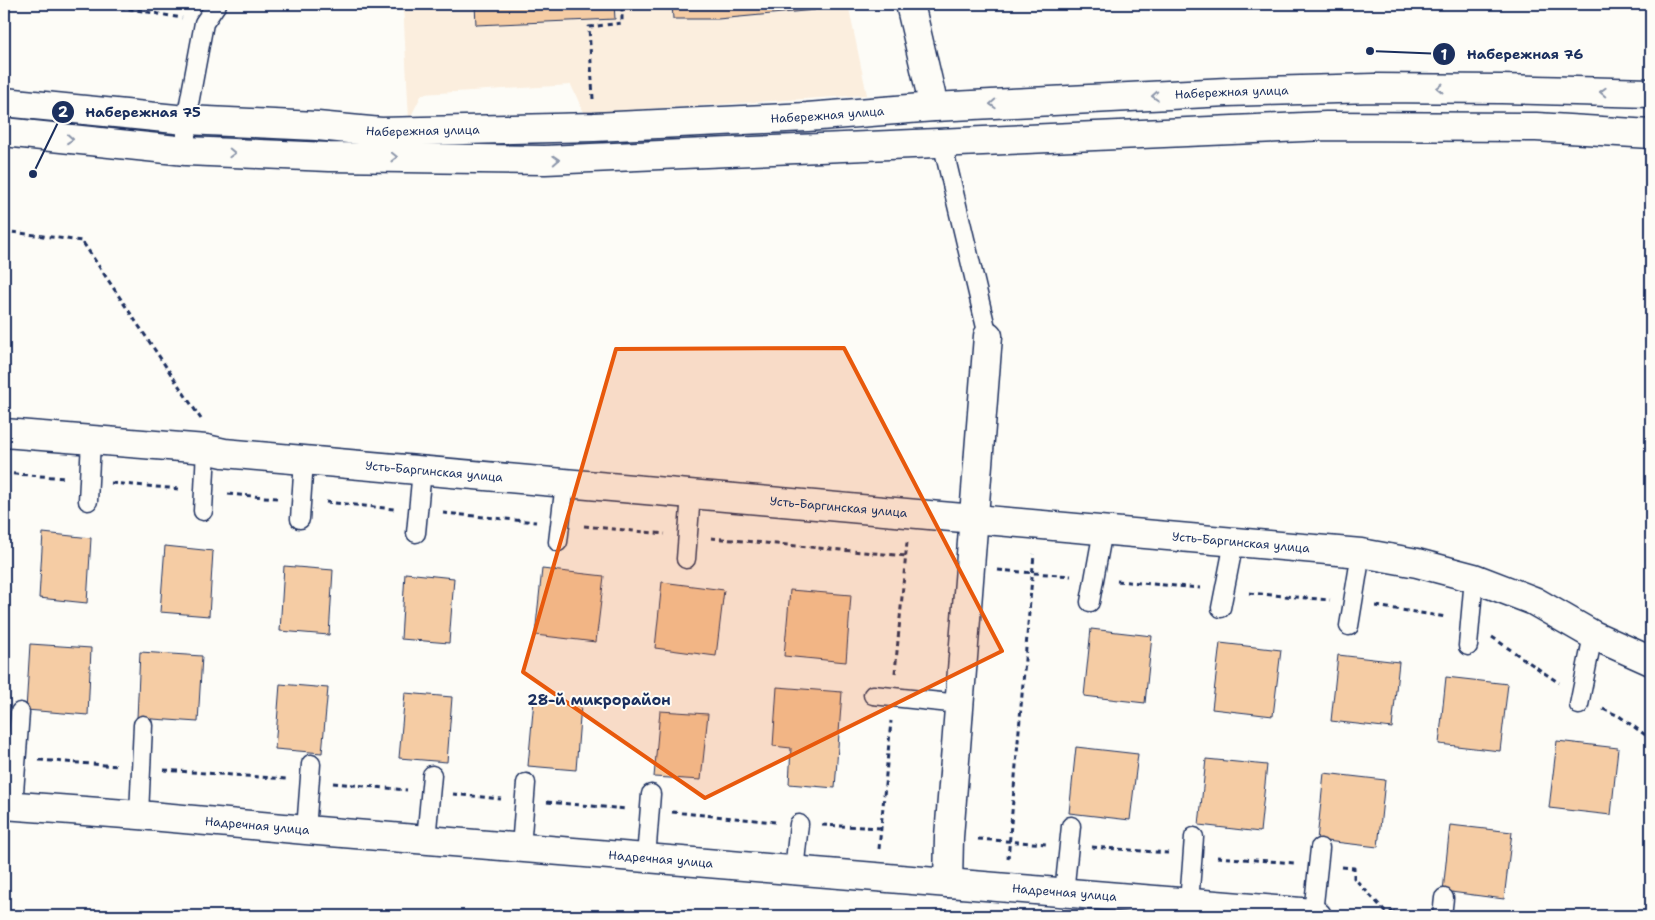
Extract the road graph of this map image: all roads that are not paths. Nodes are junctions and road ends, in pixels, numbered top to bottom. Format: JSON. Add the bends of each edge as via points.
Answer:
{"nodes":[{"id":1,"x":217,"y":4,"type":"edge"},
{"id":2,"x":910,"y":4,"type":"edge"},
{"id":3,"x":929,"y":4,"type":"edge"},
{"id":4,"x":1651,"y":93,"type":"edge"},
{"id":5,"x":4,"y":102,"type":"edge"},
{"id":6,"x":934,"y":107,"type":"junction"},
{"id":7,"x":186,"y":120,"type":"junction"},
{"id":8,"x":4,"y":132,"type":"edge"},
{"id":9,"x":1651,"y":134,"type":"edge"},
{"id":10,"x":942,"y":142,"type":"junction"},
{"id":11,"x":186,"y":151,"type":"junction"},
{"id":12,"x":988,"y":336,"type":"joint"},
{"id":13,"x":4,"y":433,"type":"edge"},
{"id":14,"x":91,"y":441,"type":"junction"},
{"id":15,"x":215,"y":451,"type":"junction"},
{"id":16,"x":304,"y":460,"type":"junction"},
{"id":17,"x":422,"y":470,"type":"junction"},
{"id":18,"x":565,"y":482,"type":"junction"},
{"id":19,"x":692,"y":494,"type":"junction"},
{"id":20,"x":88,"y":501,"type":"dead end"},
{"id":21,"x":204,"y":511,"type":"dead end"},
{"id":22,"x":300,"y":519,"type":"dead end"},
{"id":23,"x":974,"y":519,"type":"junction"},
{"id":24,"x":1103,"y":530,"type":"junction"},
{"id":25,"x":416,"y":533,"type":"dead end"},
{"id":26,"x":558,"y":542,"type":"dead end"},
{"id":27,"x":1234,"y":542,"type":"junction"},
{"id":28,"x":1361,"y":553,"type":"junction"},
{"id":29,"x":686,"y":559,"type":"dead end"},
{"id":30,"x":1474,"y":578,"type":"junction"},
{"id":31,"x":1090,"y":602,"type":"dead end"},
{"id":32,"x":1221,"y":608,"type":"dead end"},
{"id":33,"x":1349,"y":626,"type":"dead end"},
{"id":34,"x":1593,"y":635,"type":"junction"},
{"id":35,"x":1468,"y":646,"type":"dead end"},
{"id":36,"x":1651,"y":661,"type":"edge"},
{"id":37,"x":872,"y":695,"type":"dead end"},
{"id":38,"x":1579,"y":701,"type":"road end"},
{"id":39,"x":960,"y":704,"type":"junction"},
{"id":40,"x":20,"y":712,"type":"dead end"},
{"id":41,"x":143,"y":725,"type":"dead end"},
{"id":42,"x":311,"y":764,"type":"dead end"},
{"id":43,"x":432,"y":775,"type":"dead end"},
{"id":44,"x":526,"y":783,"type":"dead end"},
{"id":45,"x":651,"y":794,"type":"dead end"},
{"id":46,"x":8,"y":805,"type":"edge"},
{"id":47,"x":139,"y":814,"type":"junction"},
{"id":48,"x":799,"y":824,"type":"dead end"},
{"id":49,"x":1071,"y":826,"type":"dead end"},
{"id":50,"x":306,"y":830,"type":"junction"},
{"id":51,"x":1194,"y":837,"type":"dead end"},
{"id":52,"x":426,"y":840,"type":"junction"},
{"id":53,"x":521,"y":848,"type":"junction"},
{"id":54,"x":1320,"y":848,"type":"dead end"},
{"id":55,"x":646,"y":858,"type":"junction"},
{"id":56,"x":794,"y":870,"type":"junction"},
{"id":57,"x":948,"y":884,"type":"junction"},
{"id":58,"x":1064,"y":893,"type":"junction"},
{"id":59,"x":1444,"y":898,"type":"dead end"},
{"id":60,"x":1189,"y":903,"type":"junction"},
{"id":61,"x":1315,"y":915,"type":"edge"},
{"id":62,"x":1442,"y":916,"type":"edge"}],
"edges":[{"from":1,"to":7,"type":"lane","via":[[204,23]]},
{"from":2,"to":3,"type":"street"},
{"from":2,"to":6,"type":"street"},
{"from":4,"to":6,"type":"street","name":"Набережная улица","one_way":true,"via":[[1374,88]]},
{"from":5,"to":7,"type":"street","name":"Набережная улица"},
{"from":6,"to":7,"type":"street","name":"Набережная улица","via":[[807,117],[594,127],[382,132]]},
{"from":6,"to":10,"type":"street"},
{"from":7,"to":11,"type":"lane"},
{"from":8,"to":11,"type":"street","one_way":true},
{"from":9,"to":10,"type":"street","via":[[1536,127],[1326,126]]},
{"from":11,"to":10,"type":"street","one_way":true,"via":[[545,160]]},
{"from":10,"to":12,"type":"lane"},
{"from":12,"to":23,"type":"street"},
{"from":13,"to":14,"type":"street","name":"Усть-Баргинская улица"},
{"from":14,"to":15,"type":"street","name":"Усть-Баргинская улица"},
{"from":14,"to":20,"type":"lane"},
{"from":15,"to":16,"type":"street","name":"Усть-Баргинская улица"},
{"from":15,"to":21,"type":"lane","via":[[204,491]]},
{"from":16,"to":17,"type":"street","name":"Усть-Баргинская улица"},
{"from":16,"to":22,"type":"lane"},
{"from":17,"to":18,"type":"street","name":"Усть-Баргинская улица"},
{"from":17,"to":25,"type":"lane"},
{"from":18,"to":19,"type":"street","name":"Усть-Баргинская улица"},
{"from":18,"to":26,"type":"lane"},
{"from":19,"to":23,"type":"street","name":"Усть-Баргинская улица"},
{"from":19,"to":29,"type":"lane"},
{"from":23,"to":24,"type":"street","name":"Усть-Баргинская улица"},
{"from":23,"to":39,"type":"street"},
{"from":24,"to":27,"type":"street","name":"Усть-Баргинская улица"},
{"from":24,"to":31,"type":"lane"},
{"from":27,"to":28,"type":"street","name":"Усть-Баргинская улица"},
{"from":27,"to":32,"type":"lane"},
{"from":28,"to":30,"type":"street","name":"Усть-Баргинская улица"},
{"from":28,"to":33,"type":"lane"},
{"from":30,"to":34,"type":"street","name":"Усть-Баргинская улица","via":[[1534,601]]},
{"from":30,"to":35,"type":"lane"},
{"from":34,"to":36,"type":"street","name":"Усть-Баргинская улица"},
{"from":34,"to":38,"type":"lane"},
{"from":37,"to":39,"type":"lane"},
{"from":39,"to":57,"type":"street"},
{"from":40,"to":46,"type":"lane"},
{"from":41,"to":47,"type":"lane"},
{"from":42,"to":50,"type":"lane"},
{"from":43,"to":52,"type":"lane"},
{"from":44,"to":53,"type":"lane"},
{"from":45,"to":55,"type":"lane"},
{"from":46,"to":47,"type":"street","name":"Надречная улица"},
{"from":47,"to":50,"type":"street","name":"Надречная улица"},
{"from":48,"to":56,"type":"lane"},
{"from":49,"to":58,"type":"lane"},
{"from":50,"to":52,"type":"street","name":"Надречная улица"},
{"from":51,"to":60,"type":"lane"},
{"from":52,"to":53,"type":"street","name":"Надречная улица"},
{"from":53,"to":55,"type":"street","name":"Надречная улица"},
{"from":54,"to":61,"type":"lane"},
{"from":55,"to":56,"type":"street","name":"Надречная улица"},
{"from":56,"to":57,"type":"street","name":"Надречная улица"},
{"from":57,"to":58,"type":"street","name":"Надречная улица"},
{"from":58,"to":60,"type":"street","name":"Надречная улица"},
{"from":59,"to":62,"type":"lane"},
{"from":60,"to":61,"type":"street","name":"Надречная улица"}]}
